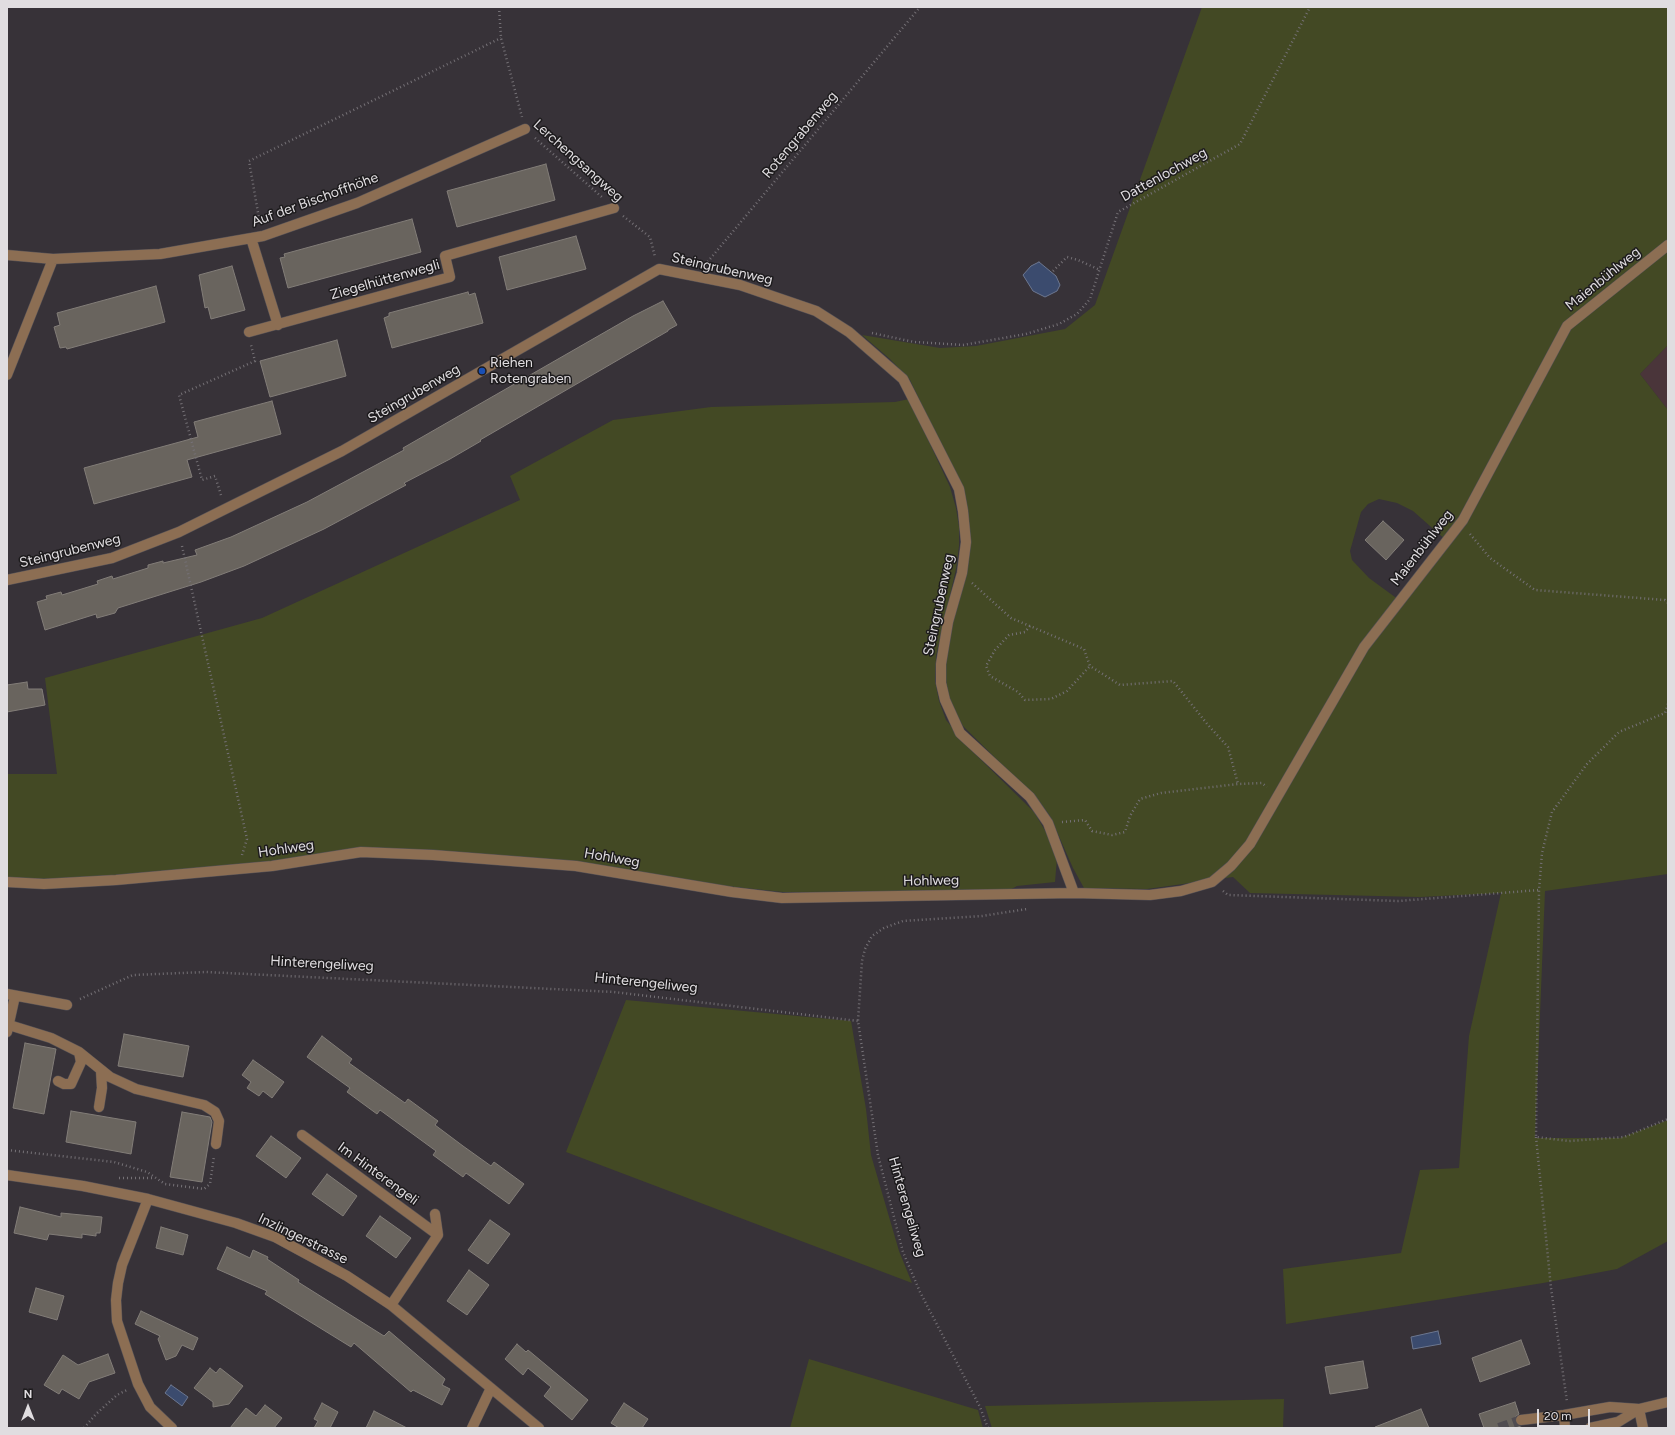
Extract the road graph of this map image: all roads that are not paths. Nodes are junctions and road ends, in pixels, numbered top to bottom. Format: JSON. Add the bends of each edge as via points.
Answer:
{"nodes":[{"id":1,"x":525,"y":129,"type":"road end"},
{"id":2,"x":614,"y":208,"type":"road end"},
{"id":3,"x":251,"y":238,"type":"junction"},
{"id":4,"x":1668,"y":245,"type":"edge"},
{"id":5,"x":7,"y":255,"type":"edge"},
{"id":6,"x":53,"y":258,"type":"junction"},
{"id":7,"x":278,"y":325,"type":"junction"},
{"id":8,"x":249,"y":332,"type":"road end"},
{"id":9,"x":7,"y":375,"type":"edge"},
{"id":10,"x":7,"y":580,"type":"edge"},
{"id":11,"x":7,"y":882,"type":"edge"},
{"id":12,"x":1212,"y":882,"type":"joint"},
{"id":13,"x":1074,"y":893,"type":"junction"},
{"id":14,"x":11,"y":995,"type":"edge"},
{"id":15,"x":67,"y":1005,"type":"road end"},
{"id":16,"x":8,"y":1028,"type":"edge"},
{"id":17,"x":79,"y":1052,"type":"junction"},
{"id":18,"x":101,"y":1071,"type":"junction"},
{"id":19,"x":58,"y":1081,"type":"dead end"},
{"id":20,"x":99,"y":1107,"type":"dead end"},
{"id":21,"x":302,"y":1135,"type":"dead end"},
{"id":22,"x":216,"y":1144,"type":"road end"},
{"id":23,"x":7,"y":1175,"type":"edge"},
{"id":24,"x":148,"y":1199,"type":"junction"},
{"id":25,"x":435,"y":1214,"type":"dead end"},
{"id":26,"x":438,"y":1235,"type":"junction"},
{"id":27,"x":391,"y":1305,"type":"junction"},
{"id":28,"x":491,"y":1388,"type":"junction"},
{"id":29,"x":1668,"y":1402,"type":"edge"},
{"id":30,"x":1640,"y":1410,"type":"junction"},
{"id":31,"x":1566,"y":1415,"type":"junction"},
{"id":32,"x":1521,"y":1420,"type":"tunnel mouth"},
{"id":33,"x":172,"y":1428,"type":"edge"},
{"id":34,"x":472,"y":1428,"type":"edge"},
{"id":35,"x":539,"y":1428,"type":"edge"},
{"id":36,"x":1565,"y":1428,"type":"edge"},
{"id":37,"x":1590,"y":1428,"type":"edge"},
{"id":38,"x":1643,"y":1428,"type":"edge"}],
"edges":[{"from":1,"to":3,"type":"street","name":"Auf der Bischoffhöhe","via":[[356,203]]},
{"from":2,"to":7,"type":"street","name":"Ziegelhüttenwegli","via":[[445,256],[450,277]]},
{"from":3,"to":6,"type":"street","name":"Auf der Bischoffhöhe","via":[[160,254]]},
{"from":3,"to":7,"type":"street"},
{"from":4,"to":12,"type":"street","name":"Maienbühlweg","via":[[1567,326],[1463,520],[1364,647],[1250,844],[1231,866]]},
{"from":5,"to":6,"type":"street","name":"Auf der Bischoffhöhe"},
{"from":6,"to":9,"type":"street"},
{"from":7,"to":8,"type":"street","name":"Ziegelhüttenwegli"},
{"from":10,"to":13,"type":"street","name":"Steingrubenweg","via":[[112,558],[179,532],[342,451],[659,269],[740,285],[816,311],[849,332],[903,379],[959,490],[966,542],[962,573],[948,622],[941,664],[941,683],[945,700],[960,733],[1030,797],[1048,823]]},
{"from":11,"to":13,"type":"street","name":"Hohlweg","via":[[44,884],[116,880],[272,866],[361,852],[576,866],[782,898]]},
{"from":12,"to":13,"type":"street","name":"Hohlweg","via":[[1181,891],[1150,895]]},
{"from":14,"to":15,"type":"street"},
{"from":14,"to":16,"type":"street"},
{"from":16,"to":17,"type":"street","via":[[51,1038]]},
{"from":17,"to":18,"type":"street"},
{"from":17,"to":19,"type":"street","via":[[80,1062],[71,1084]]},
{"from":18,"to":20,"type":"street"},
{"from":18,"to":22,"type":"street","via":[[136,1089],[204,1105],[215,1112],[219,1121]]},
{"from":21,"to":26,"type":"street","name":"Im Hinterengeli"},
{"from":23,"to":24,"type":"street","name":"Inzlingerstrasse"},
{"from":24,"to":27,"type":"street","name":"Inzlingerstrasse","via":[[236,1223],[275,1238],[347,1276]]},
{"from":24,"to":33,"type":"street","via":[[122,1265],[116,1300],[117,1321],[138,1384],[150,1407]]},
{"from":25,"to":26,"type":"street"},
{"from":26,"to":27,"type":"street"},
{"from":27,"to":28,"type":"street","name":"Inzlingerstrasse"},
{"from":28,"to":34,"type":"street"},
{"from":28,"to":35,"type":"street","name":"Inzlingerstrasse"},
{"from":29,"to":30,"type":"street"},
{"from":30,"to":31,"type":"street","via":[[1610,1407]]},
{"from":30,"to":37,"type":"street","via":[[1618,1422]]},
{"from":30,"to":38,"type":"street"},
{"from":31,"to":32,"type":"street"},
{"from":31,"to":36,"type":"street"}]}
